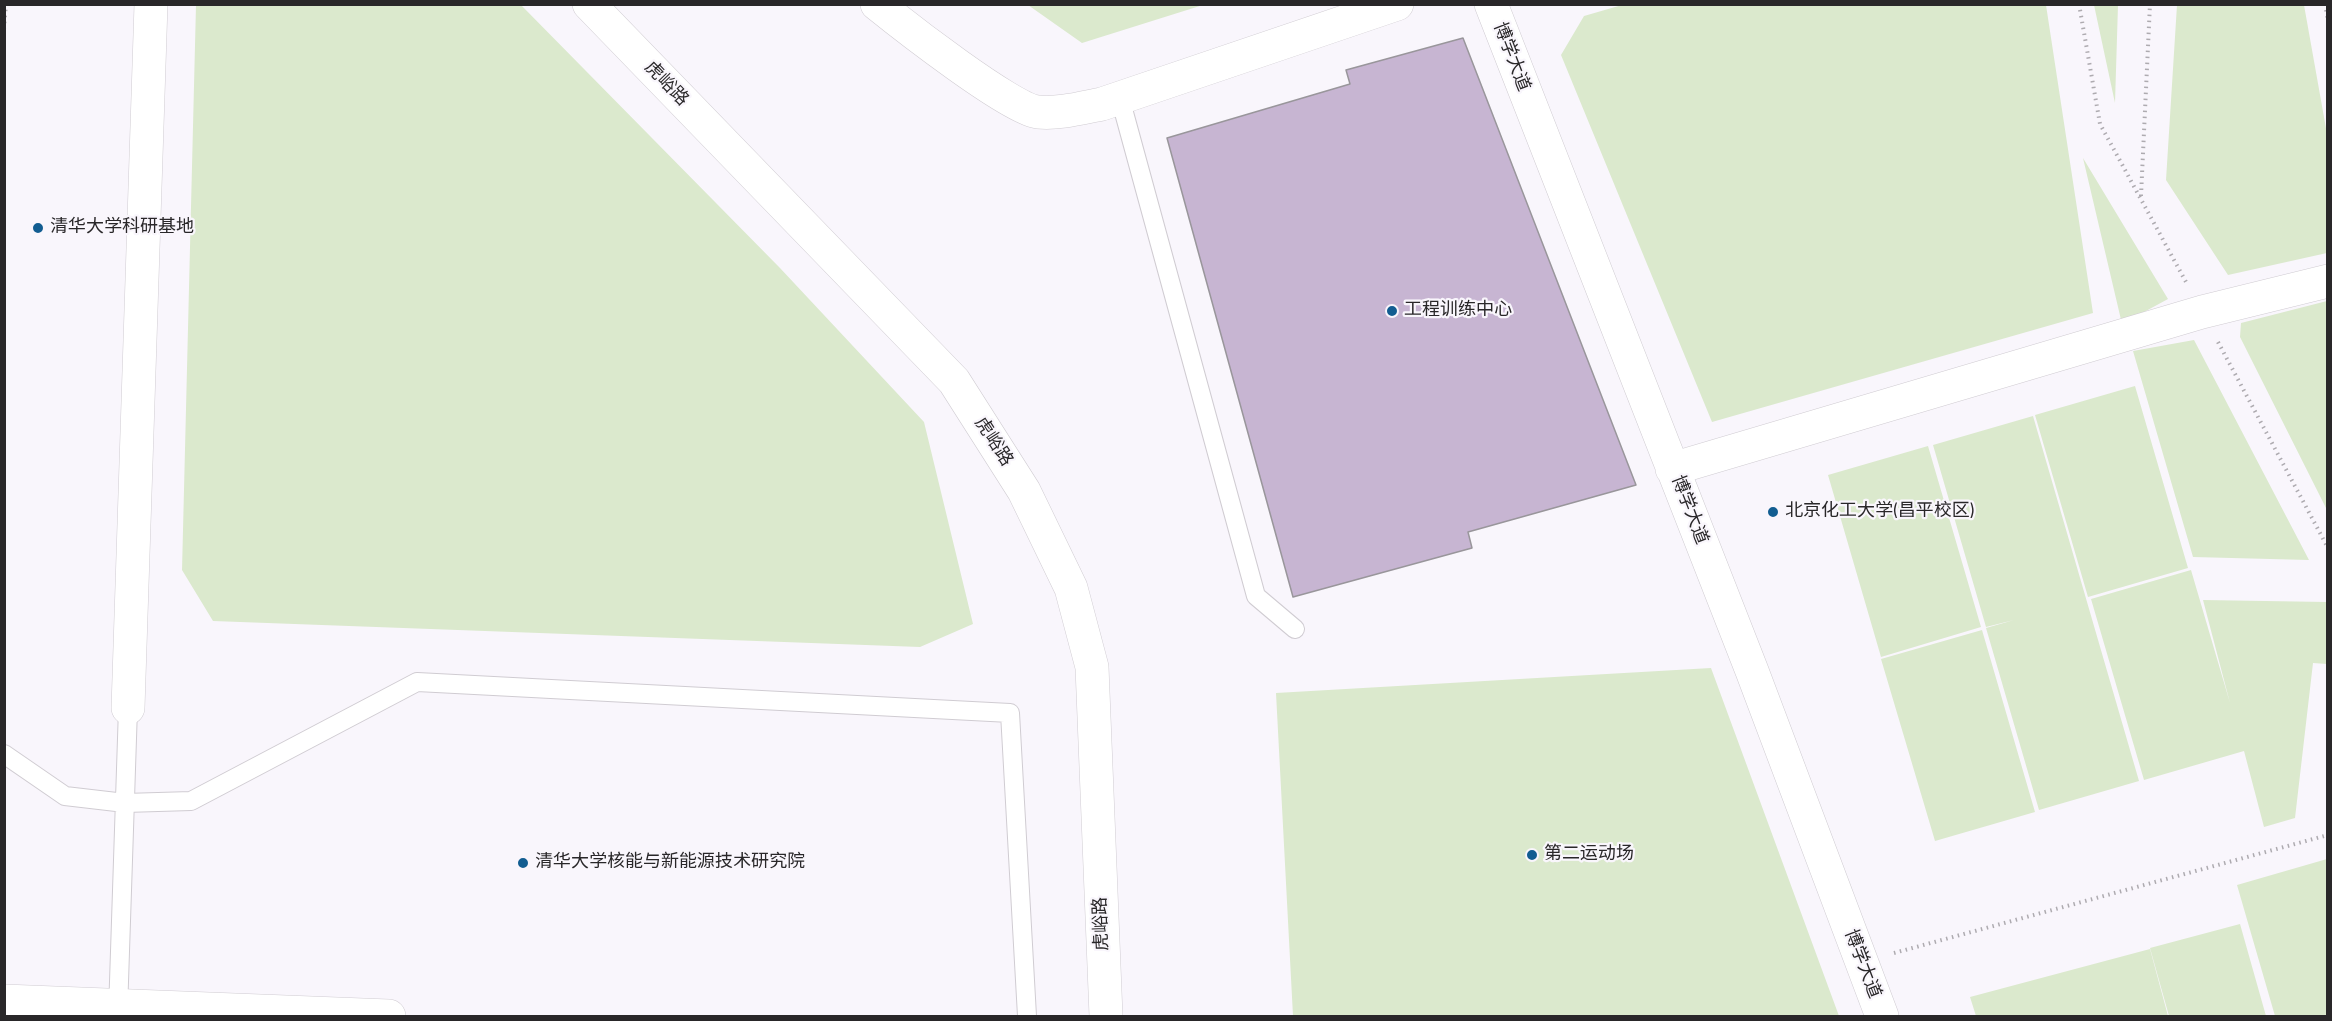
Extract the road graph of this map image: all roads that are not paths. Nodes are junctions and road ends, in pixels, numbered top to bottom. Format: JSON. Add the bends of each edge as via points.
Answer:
{"nodes":[{"id":1,"x":151,"y":4,"type":"edge"},
{"id":2,"x":589,"y":4,"type":"edge"},
{"id":3,"x":877,"y":4,"type":"edge"},
{"id":4,"x":1397,"y":4,"type":"edge"},
{"id":5,"x":1491,"y":4,"type":"edge"},
{"id":6,"x":1120,"y":98,"type":"junction"},
{"id":7,"x":2328,"y":281,"type":"edge"},
{"id":8,"x":1672,"y":469,"type":"junction"},
{"id":9,"x":1295,"y":629,"type":"dead end"},
{"id":10,"x":128,"y":708,"type":"joint"},
{"id":11,"x":4,"y":754,"type":"edge"},
{"id":12,"x":125,"y":803,"type":"junction"},
{"id":13,"x":4,"y":1001,"type":"edge"},
{"id":14,"x":118,"y":1011,"type":"edge"},
{"id":15,"x":333,"y":1015,"type":"edge"},
{"id":16,"x":388,"y":1017,"type":"edge"},
{"id":17,"x":1027,"y":1017,"type":"edge"},
{"id":18,"x":1106,"y":1017,"type":"edge"},
{"id":19,"x":1882,"y":1017,"type":"edge"}],
"edges":[{"from":1,"to":10,"type":"street"},
{"from":2,"to":18,"type":"street","name":"虎峪路","via":[[954,381],[1024,491],[1071,588],[1092,668]]},
{"from":3,"to":6,"type":"street","via":[[1001,95],[1036,112],[1062,111]]},
{"from":4,"to":6,"type":"street"},
{"from":5,"to":8,"type":"street","name":"博学大道"},
{"from":6,"to":9,"type":"lane","via":[[1256,596]]},
{"from":7,"to":8,"type":"street","via":[[2202,312]]},
{"from":8,"to":19,"type":"street","name":"博学大道"},
{"from":10,"to":12,"type":"lane"},
{"from":11,"to":12,"type":"lane","via":[[65,796]]},
{"from":12,"to":14,"type":"lane"},
{"from":12,"to":17,"type":"lane","via":[[191,801],[417,682],[1010,713]]},
{"from":13,"to":14,"type":"street"},
{"from":14,"to":15,"type":"street"},
{"from":15,"to":16,"type":"street"}]}
